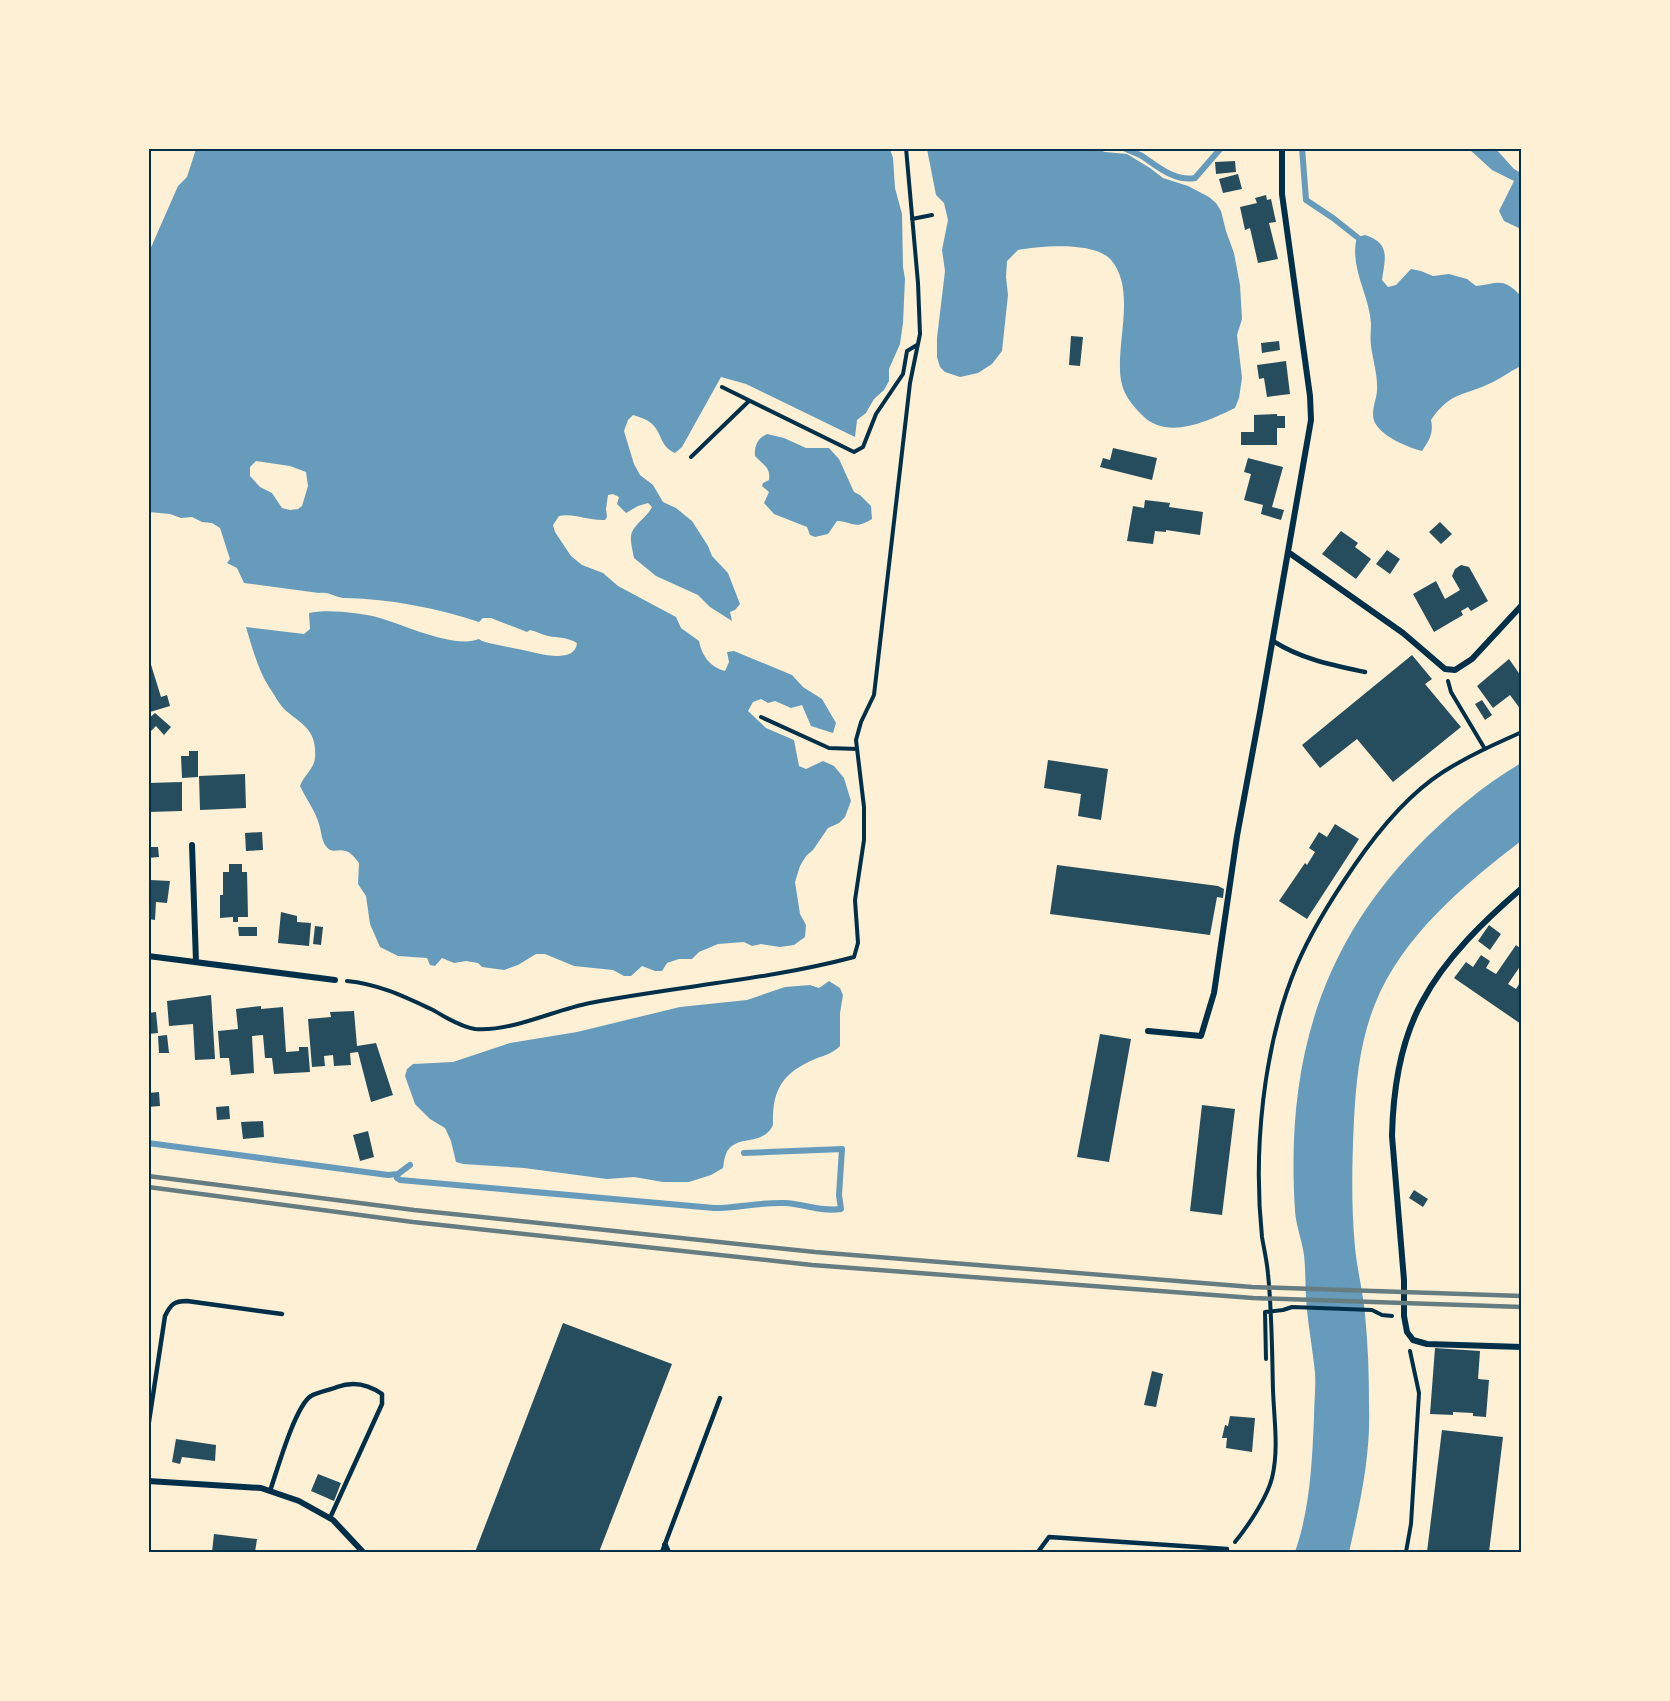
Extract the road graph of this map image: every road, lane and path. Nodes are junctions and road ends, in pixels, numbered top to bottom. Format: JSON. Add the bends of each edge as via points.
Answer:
{"nodes":[{"id":1,"x":906,"y":148,"type":"edge"},
{"id":2,"x":1281,"y":148,"type":"edge"},
{"id":3,"x":932,"y":215,"type":"dead end"},
{"id":4,"x":912,"y":219,"type":"junction"},
{"id":5,"x":917,"y":345,"type":"junction"},
{"id":6,"x":722,"y":387,"type":"dead end"},
{"id":7,"x":749,"y":401,"type":"junction"},
{"id":8,"x":691,"y":457,"type":"dead end"},
{"id":9,"x":1288,"y":552,"type":"junction"},
{"id":10,"x":1521,"y":605,"type":"edge"},
{"id":11,"x":1272,"y":641,"type":"junction"},
{"id":12,"x":1445,"y":669,"type":"junction"},
{"id":13,"x":1365,"y":672,"type":"dead end"},
{"id":14,"x":761,"y":717,"type":"dead end"},
{"id":15,"x":1521,"y":732,"type":"edge"},
{"id":16,"x":857,"y":749,"type":"junction"},
{"id":17,"x":1485,"y":749,"type":"junction"},
{"id":18,"x":192,"y":845,"type":"dead end"},
{"id":19,"x":1521,"y":888,"type":"edge"},
{"id":20,"x":148,"y":956,"type":"edge"},
{"id":21,"x":196,"y":962,"type":"junction"},
{"id":22,"x":335,"y":980,"type":"joint"},
{"id":23,"x":1148,"y":1032,"type":"dead end"},
{"id":24,"x":1270,"y":1310,"type":"junction"},
{"id":25,"x":282,"y":1314,"type":"dead end"},
{"id":26,"x":1382,"y":1315,"type":"dead end"},
{"id":27,"x":1407,"y":1332,"type":"junction"},
{"id":28,"x":1521,"y":1347,"type":"edge"},
{"id":29,"x":1266,"y":1359,"type":"dead end"},
{"id":30,"x":720,"y":1398,"type":"dead end"},
{"id":31,"x":148,"y":1428,"type":"edge"},
{"id":32,"x":148,"y":1481,"type":"edge"},
{"id":33,"x":270,"y":1491,"type":"junction"},
{"id":34,"x":330,"y":1518,"type":"junction"},
{"id":35,"x":665,"y":1545,"type":"junction"},
{"id":36,"x":1227,"y":1550,"type":"joint"},
{"id":37,"x":363,"y":1552,"type":"edge"},
{"id":38,"x":662,"y":1552,"type":"edge"},
{"id":39,"x":668,"y":1552,"type":"edge"},
{"id":40,"x":1038,"y":1552,"type":"edge"},
{"id":41,"x":1406,"y":1552,"type":"edge"}],
"edges":[{"from":1,"to":4,"type":"path"},
{"from":2,"to":9,"type":"street","via":[[1282,194],[1311,420]]},
{"from":3,"to":4,"type":"path"},
{"from":4,"to":5,"type":"path","via":[[918,283]]},
{"from":5,"to":7,"type":"path","via":[[907,351],[903,374],[876,414],[863,447],[854,452]]},
{"from":5,"to":16,"type":"path","via":[[874,695],[861,722]]},
{"from":6,"to":7,"type":"path"},
{"from":7,"to":8,"type":"path"},
{"from":9,"to":11,"type":"street"},
{"from":9,"to":12,"type":"street","via":[[1403,633]]},
{"from":10,"to":12,"type":"street","via":[[1472,659],[1455,670]]},
{"from":11,"to":13,"type":"lane","via":[[1292,653]]},
{"from":11,"to":23,"type":"street","via":[[1214,993],[1201,1036]]},
{"from":12,"to":17,"type":"path","via":[[1451,692]]},
{"from":14,"to":16,"type":"path","via":[[829,748]]},
{"from":15,"to":17,"type":"path"},
{"from":16,"to":22,"type":"path","via":[[864,840],[855,900],[855,957],[808,970],[587,1004],[488,1029],[472,1028],[367,983]]},
{"from":17,"to":24,"type":"path","via":[[1423,787],[1372,839],[1321,916],[1296,967],[1266,1074],[1260,1198]]},
{"from":18,"to":21,"type":"street"},
{"from":19,"to":27,"type":"street","via":[[1448,964],[1422,1002],[1400,1065],[1392,1136]]},
{"from":20,"to":21,"type":"street"},
{"from":21,"to":22,"type":"street"},
{"from":24,"to":26,"type":"path","via":[[1361,1310]]},
{"from":24,"to":29,"type":"path","via":[[1265,1312]]},
{"from":24,"to":36,"type":"path","via":[[1275,1464],[1266,1494],[1237,1541]]},
{"from":25,"to":31,"type":"lane","via":[[188,1301],[171,1304],[165,1316]]},
{"from":27,"to":28,"type":"street","via":[[1413,1340],[1427,1344]]},
{"from":27,"to":41,"type":"path","via":[[1419,1393]]},
{"from":30,"to":35,"type":"lane"},
{"from":32,"to":33,"type":"street"},
{"from":33,"to":34,"type":"street"},
{"from":33,"to":34,"type":"lane","via":[[294,1424],[311,1396],[360,1383],[375,1389],[382,1394],[382,1404]]},
{"from":34,"to":37,"type":"street"},
{"from":35,"to":38,"type":"lane"},
{"from":35,"to":39,"type":"street"},
{"from":36,"to":40,"type":"lane","via":[[1049,1536]]}]}
